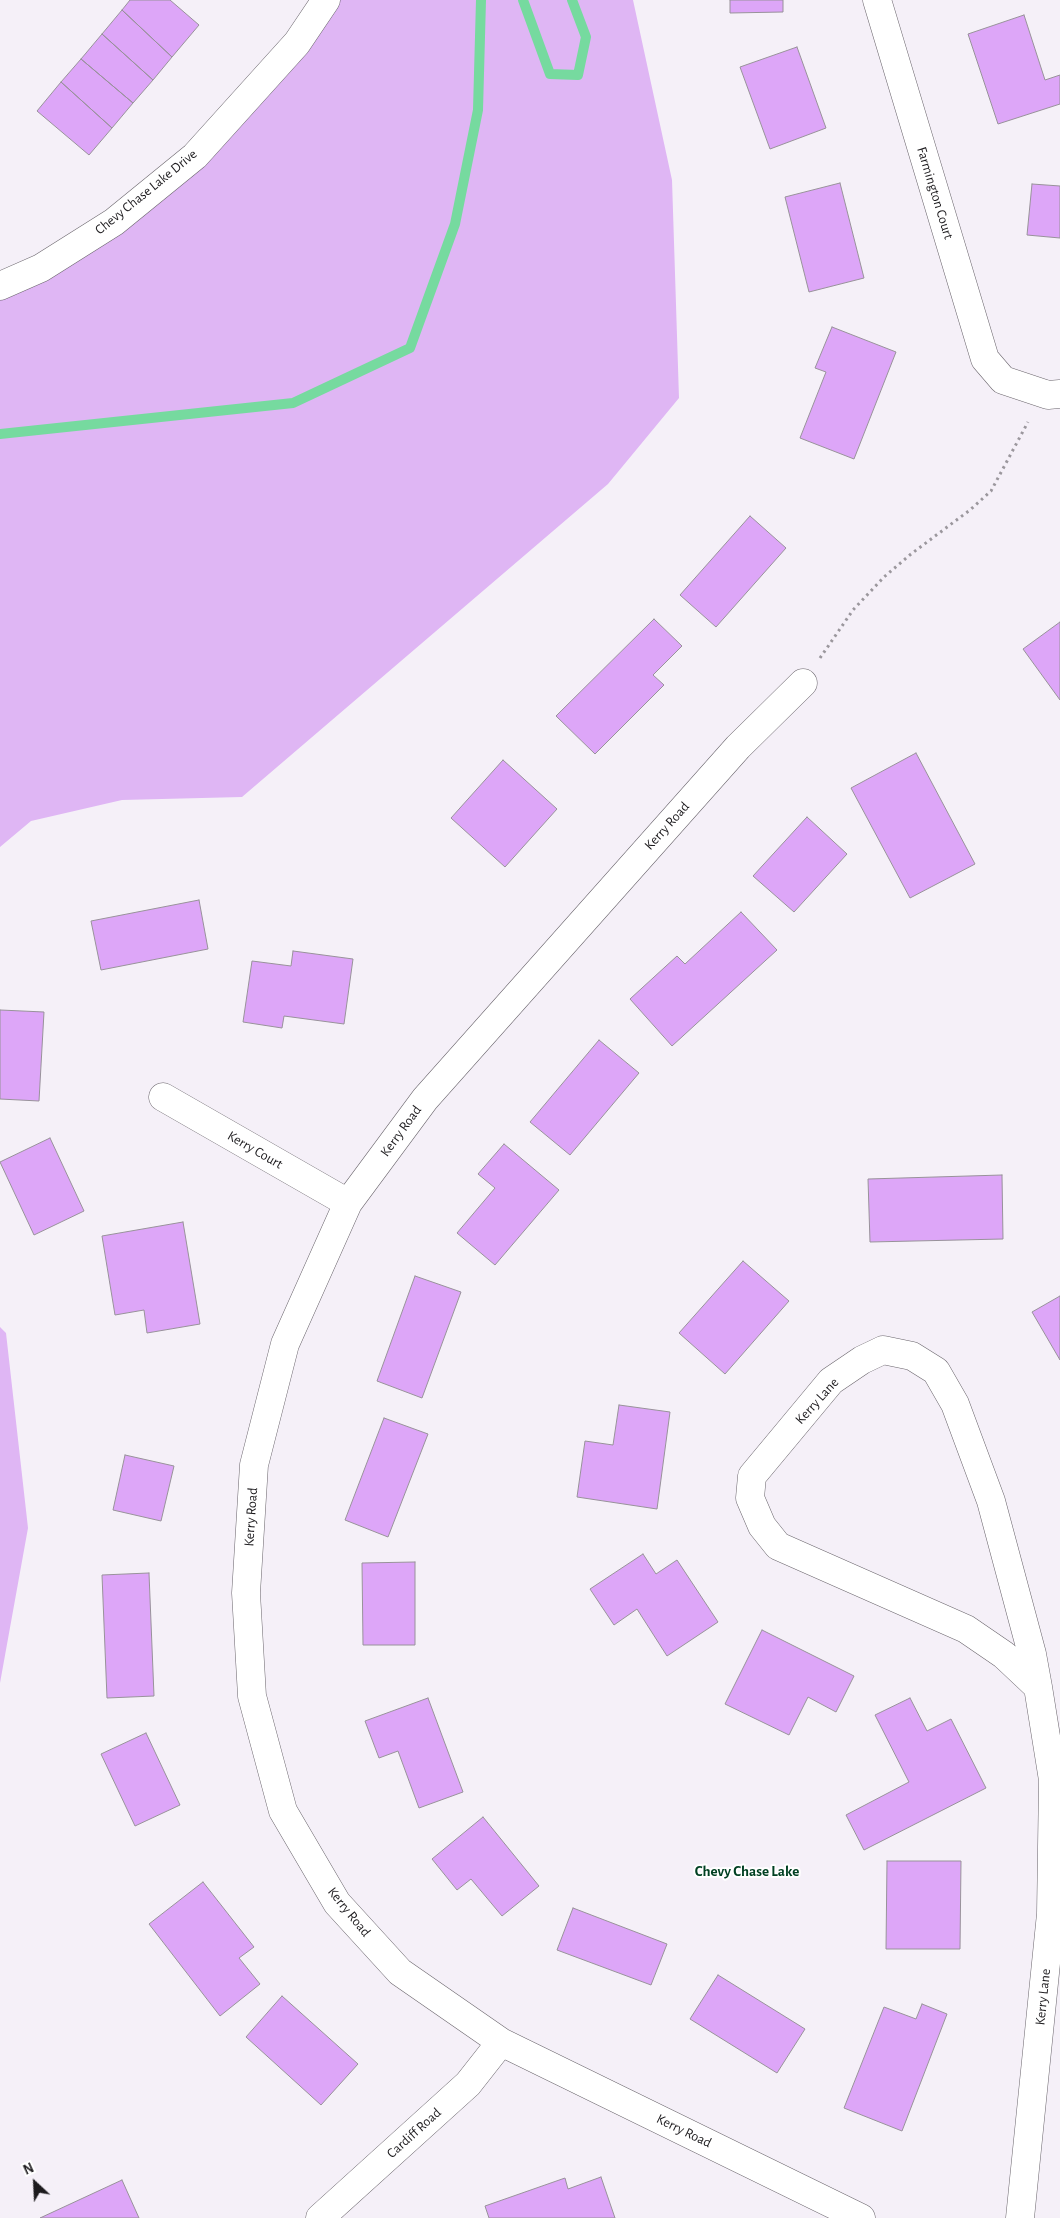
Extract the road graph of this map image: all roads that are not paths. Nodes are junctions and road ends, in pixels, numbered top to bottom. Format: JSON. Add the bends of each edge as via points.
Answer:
{"nodes":[{"id":1,"x":326,"y":0,"type":"edge"},
{"id":2,"x":877,"y":0,"type":"edge"},
{"id":3,"x":0,"y":286,"type":"edge"},
{"id":4,"x":1052,"y":394,"type":"edge"},
{"id":5,"x":803,"y":683,"type":"road end"},
{"id":6,"x":163,"y":1097,"type":"dead end"},
{"id":7,"x":348,"y":1203,"type":"junction"},
{"id":8,"x":1038,"y":1687,"type":"junction"},
{"id":9,"x":501,"y":2042,"type":"junction"},
{"id":10,"x":320,"y":2218,"type":"edge"},
{"id":11,"x":861,"y":2218,"type":"edge"},
{"id":12,"x":1020,"y":2218,"type":"edge"}],
"edges":[{"from":1,"to":3,"type":"street","name":"Chevy Chase Lake Drive","via":[[297,43],[194,156],[114,222],[41,268]]},
{"from":2,"to":4,"type":"street","name":"Farmington Court","via":[[985,359],[1003,380]]},
{"from":5,"to":7,"type":"street","name":"Kerry Road","via":[[738,747],[425,1099]]},
{"from":6,"to":7,"type":"street","name":"Kerry Court"},
{"from":7,"to":9,"type":"street","name":"Kerry Road","via":[[285,1344],[254,1465],[246,1593],[252,1696],[283,1811],[337,1902],[400,1972]]},
{"from":8,"to":8,"type":"street","name":"Kerry Lane","via":[[991,1501],[955,1404],[936,1371],[912,1356],[883,1350],[862,1360],[831,1381],[752,1476],[750,1498],[762,1526],[778,1546],[966,1629],[1004,1655]]},
{"from":8,"to":12,"type":"street","name":"Kerry Lane","via":[[1053,1780],[1051,1914]]},
{"from":9,"to":10,"type":"street","name":"Cardiff Road","via":[[468,2084]]},
{"from":9,"to":11,"type":"street","name":"Kerry Road"}]}
